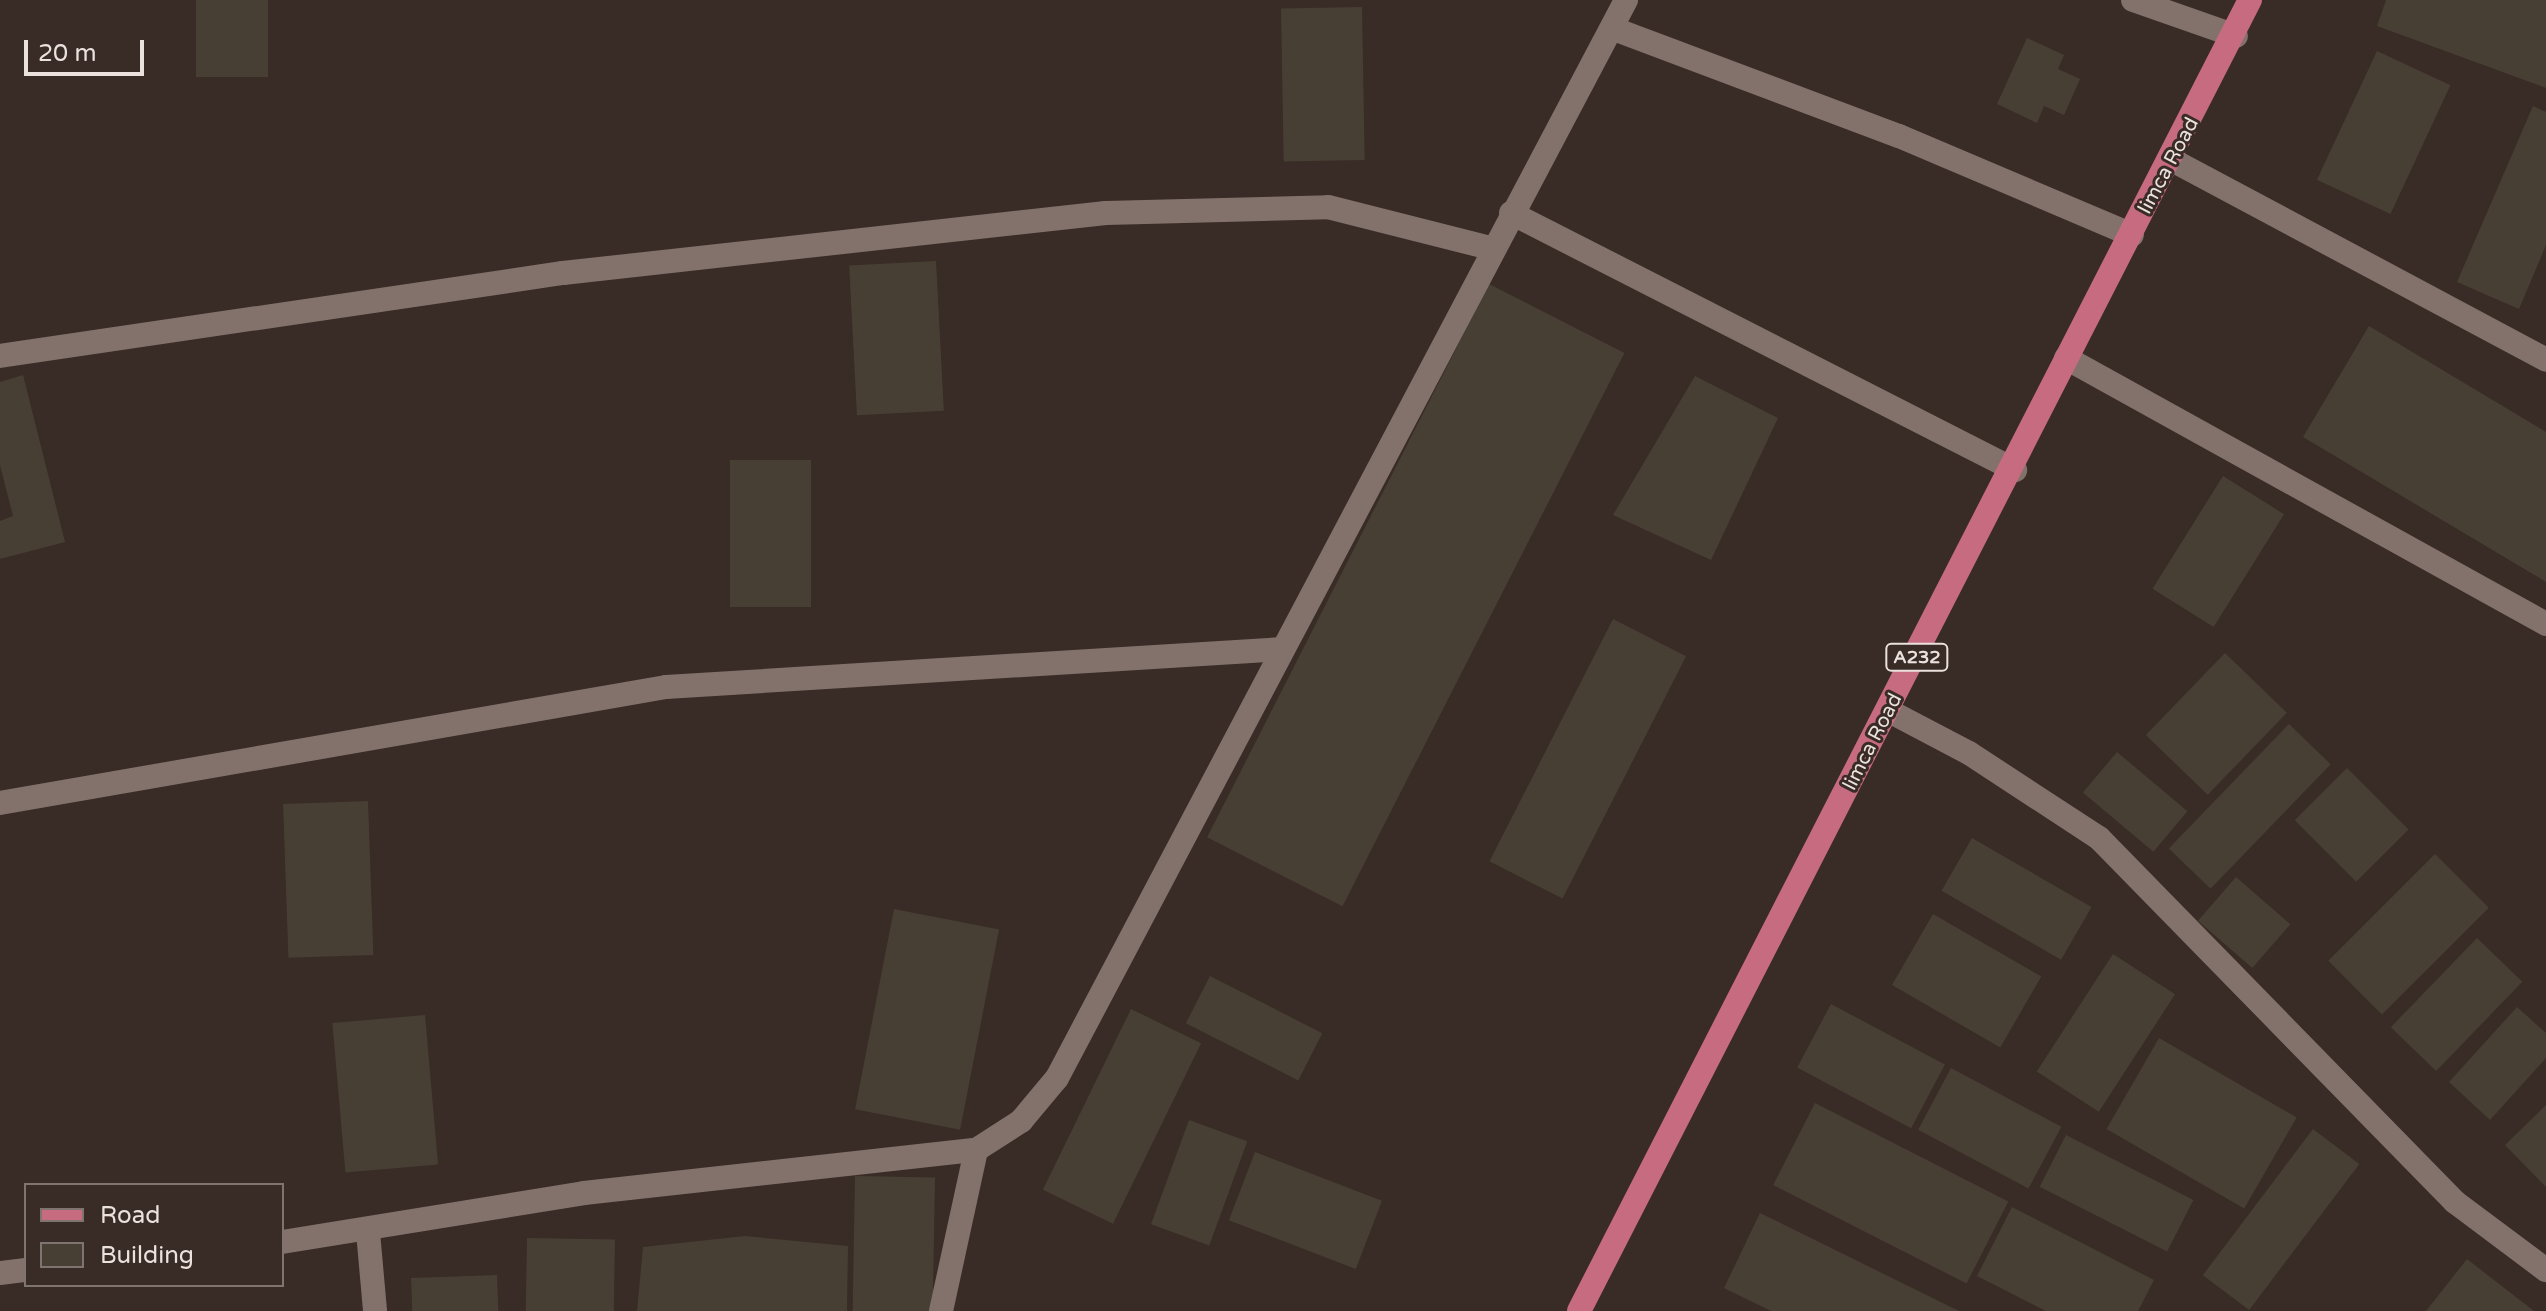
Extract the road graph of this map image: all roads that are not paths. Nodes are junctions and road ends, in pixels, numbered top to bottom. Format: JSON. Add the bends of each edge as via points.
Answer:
{"nodes":[{"id":1,"x":1626,"y":0,"type":"edge"},
{"id":2,"x":2133,"y":0,"type":"edge"},
{"id":3,"x":2250,"y":0,"type":"edge"},
{"id":4,"x":1614,"y":29,"type":"junction"},
{"id":5,"x":2236,"y":36,"type":"junction"},
{"id":6,"x":2172,"y":160,"type":"junction"},
{"id":7,"x":1511,"y":213,"type":"junction"},
{"id":8,"x":2132,"y":235,"type":"junction"},
{"id":9,"x":1494,"y":249,"type":"junction"},
{"id":10,"x":0,"y":356,"type":"edge"},
{"id":11,"x":2066,"y":358,"type":"junction"},
{"id":12,"x":2546,"y":360,"type":"edge"},
{"id":13,"x":2015,"y":470,"type":"junction"},
{"id":14,"x":2546,"y":624,"type":"edge"},
{"id":15,"x":1283,"y":649,"type":"junction"},
{"id":16,"x":1889,"y":711,"type":"junction"},
{"id":17,"x":0,"y":803,"type":"edge"},
{"id":18,"x":976,"y":1150,"type":"junction"},
{"id":19,"x":368,"y":1232,"type":"junction"},
{"id":20,"x":284,"y":1242,"type":"edge"},
{"id":21,"x":24,"y":1270,"type":"edge"},
{"id":22,"x":2546,"y":1270,"type":"edge"},
{"id":23,"x":0,"y":1273,"type":"edge"},
{"id":24,"x":375,"y":1311,"type":"edge"},
{"id":25,"x":941,"y":1311,"type":"edge"},
{"id":26,"x":1579,"y":1311,"type":"edge"}],
"edges":[{"from":1,"to":4,"type":"street"},
{"from":2,"to":5,"type":"street"},
{"from":3,"to":5,"type":"main road","name":"limca Road","number":"A232"},
{"from":4,"to":7,"type":"street"},
{"from":4,"to":8,"type":"street","via":[[1899,136]]},
{"from":5,"to":6,"type":"main road","name":"limca Road","number":"A232"},
{"from":6,"to":8,"type":"main road","name":"limca Road","number":"A232"},
{"from":6,"to":12,"type":"street"},
{"from":7,"to":9,"type":"street"},
{"from":7,"to":13,"type":"street"},
{"from":8,"to":11,"type":"main road","name":"limca Road","number":"A232"},
{"from":9,"to":10,"type":"street","via":[[1328,207],[1106,213],[563,273]]},
{"from":9,"to":15,"type":"street"},
{"from":11,"to":13,"type":"main road","name":"limca Road","number":"A232"},
{"from":11,"to":14,"type":"street"},
{"from":13,"to":16,"type":"main road","name":"limca Road","number":"A232"},
{"from":15,"to":17,"type":"street","via":[[666,687]]},
{"from":15,"to":18,"type":"street","via":[[1057,1078],[1021,1121]]},
{"from":16,"to":22,"type":"street","via":[[1969,753],[2099,838],[2455,1202]]},
{"from":16,"to":26,"type":"main road","name":"limca Road","number":"A232"},
{"from":18,"to":19,"type":"street","via":[[584,1193]]},
{"from":18,"to":25,"type":"street"},
{"from":19,"to":20,"type":"street"},
{"from":19,"to":24,"type":"street"},
{"from":21,"to":23,"type":"street"}]}
